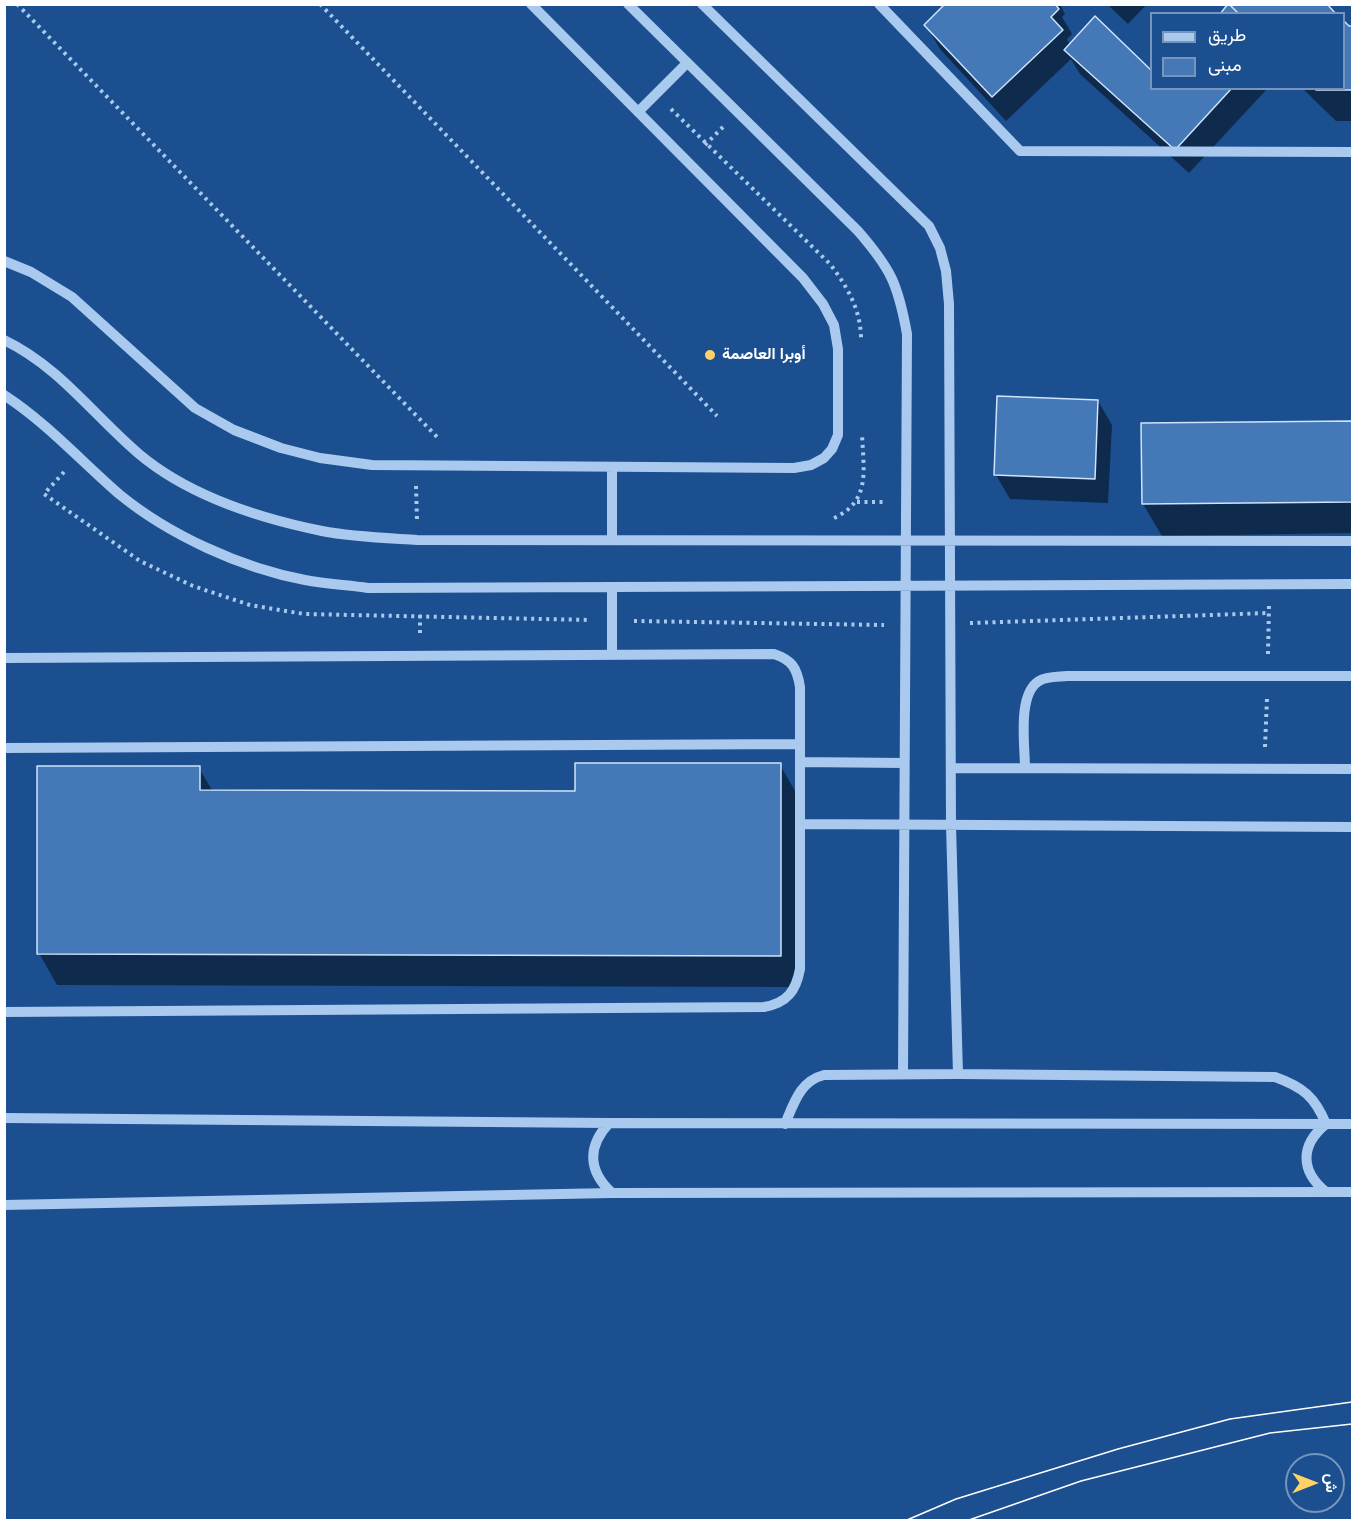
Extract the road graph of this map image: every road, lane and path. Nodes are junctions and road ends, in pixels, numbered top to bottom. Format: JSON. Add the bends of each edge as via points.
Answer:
{"nodes":[{"id":1,"x":17,"y":4,"type":"edge"},
{"id":2,"x":320,"y":4,"type":"edge"},
{"id":3,"x":531,"y":4,"type":"edge"},
{"id":4,"x":628,"y":4,"type":"edge"},
{"id":5,"x":702,"y":4,"type":"edge"},
{"id":6,"x":879,"y":4,"type":"edge"},
{"id":7,"x":687,"y":63,"type":"junction"},
{"id":8,"x":656,"y":95,"type":"junction"},
{"id":9,"x":638,"y":112,"type":"junction"},
{"id":10,"x":1353,"y":152,"type":"edge"},
{"id":11,"x":4,"y":261,"type":"edge"},
{"id":12,"x":4,"y":340,"type":"edge"},
{"id":13,"x":861,"y":349,"type":"dead end"},
{"id":14,"x":4,"y":395,"type":"edge"},
{"id":15,"x":717,"y":416,"type":"dead end"},
{"id":16,"x":862,"y":428,"type":"dead end"},
{"id":17,"x":440,"y":440,"type":"dead end"},
{"id":18,"x":612,"y":467,"type":"junction"},
{"id":19,"x":827,"y":518,"type":"dead end"},
{"id":20,"x":428,"y":522,"type":"dead end"},
{"id":21,"x":417,"y":523,"type":"dead end"},
{"id":22,"x":612,"y":539,"type":"junction"},
{"id":23,"x":906,"y":540,"type":"junction"},
{"id":24,"x":950,"y":540,"type":"junction"},
{"id":25,"x":1353,"y":541,"type":"edge"},
{"id":26,"x":1353,"y":584,"type":"edge"},
{"id":27,"x":906,"y":586,"type":"junction"},
{"id":28,"x":950,"y":586,"type":"junction"},
{"id":29,"x":612,"y":587,"type":"junction"},
{"id":30,"x":612,"y":655,"type":"junction"},
{"id":31,"x":4,"y":658,"type":"edge"},
{"id":32,"x":1353,"y":676,"type":"edge"},
{"id":33,"x":800,"y":744,"type":"junction"},
{"id":34,"x":4,"y":748,"type":"edge"},
{"id":35,"x":800,"y":762,"type":"junction"},
{"id":36,"x":904,"y":764,"type":"junction"},
{"id":37,"x":951,"y":768,"type":"junction"},
{"id":38,"x":1025,"y":768,"type":"junction"},
{"id":39,"x":1353,"y":769,"type":"edge"},
{"id":40,"x":800,"y":824,"type":"junction"},
{"id":41,"x":904,"y":824,"type":"junction"},
{"id":42,"x":951,"y":825,"type":"junction"},
{"id":43,"x":1353,"y":827,"type":"edge"},
{"id":44,"x":4,"y":1012,"type":"edge"},
{"id":45,"x":903,"y":1074,"type":"junction"},
{"id":46,"x":958,"y":1074,"type":"junction"},
{"id":47,"x":4,"y":1118,"type":"edge"},
{"id":48,"x":609,"y":1124,"type":"junction"},
{"id":49,"x":785,"y":1124,"type":"junction"},
{"id":50,"x":1326,"y":1124,"type":"junction"},
{"id":51,"x":1353,"y":1124,"type":"edge"},
{"id":52,"x":1326,"y":1192,"type":"junction"},
{"id":53,"x":1353,"y":1192,"type":"edge"},
{"id":54,"x":612,"y":1193,"type":"junction"},
{"id":55,"x":4,"y":1205,"type":"edge"}],
"edges":[{"from":1,"to":17,"type":"path"},
{"from":2,"to":15,"type":"path"},
{"from":3,"to":9,"type":"street"},
{"from":4,"to":7,"type":"street"},
{"from":5,"to":24,"type":"street","via":[[928,226],[940,248],[949,304]]},
{"from":6,"to":10,"type":"street","via":[[1020,151]]},
{"from":7,"to":8,"type":"street"},
{"from":7,"to":23,"type":"street","via":[[858,231],[893,277],[907,334]]},
{"from":8,"to":9,"type":"street"},
{"from":8,"to":13,"type":"path","via":[[842,279],[857,312]]},
{"from":9,"to":18,"type":"street","via":[[804,278],[823,304],[834,325],[838,349],[838,435],[824,458],[794,468]]},
{"from":11,"to":18,"type":"street","via":[[72,297],[195,408],[234,430],[281,448],[372,465]]},
{"from":12,"to":22,"type":"street","via":[[27,351],[61,378],[140,455],[189,488],[254,514],[324,531],[417,540]]},
{"from":14,"to":29,"type":"street","via":[[121,495],[182,534],[249,566],[305,580],[368,588]]},
{"from":16,"to":19,"type":"path","via":[[862,480],[857,502],[847,512]]},
{"from":18,"to":22,"type":"street"},
{"from":20,"to":21,"type":"path"},
{"from":22,"to":23,"type":"street"},
{"from":23,"to":24,"type":"street"},
{"from":23,"to":27,"type":"street"},
{"from":24,"to":25,"type":"street"},
{"from":24,"to":28,"type":"street"},
{"from":26,"to":28,"type":"street"},
{"from":27,"to":28,"type":"street"},
{"from":27,"to":29,"type":"street"},
{"from":27,"to":36,"type":"street"},
{"from":28,"to":37,"type":"street"},
{"from":29,"to":30,"type":"street"},
{"from":30,"to":31,"type":"street"},
{"from":30,"to":33,"type":"street","via":[[774,654],[785,658],[798,674]]},
{"from":32,"to":38,"type":"street","via":[[1048,677],[1029,690],[1025,702]]},
{"from":33,"to":34,"type":"street"},
{"from":33,"to":35,"type":"street"},
{"from":35,"to":36,"type":"street"},
{"from":35,"to":40,"type":"street"},
{"from":36,"to":41,"type":"street"},
{"from":37,"to":38,"type":"street"},
{"from":37,"to":42,"type":"street"},
{"from":38,"to":39,"type":"street"},
{"from":40,"to":41,"type":"street"},
{"from":40,"to":44,"type":"street","via":[[798,984],[783,1002],[773,1005]]},
{"from":41,"to":42,"type":"street"},
{"from":41,"to":45,"type":"street"},
{"from":42,"to":43,"type":"street"},
{"from":42,"to":46,"type":"street"},
{"from":45,"to":46,"type":"street"},
{"from":45,"to":49,"type":"street","via":[[831,1074],[811,1079],[801,1090]]},
{"from":46,"to":50,"type":"street","via":[[1275,1077],[1307,1093]]},
{"from":47,"to":48,"type":"street"},
{"from":48,"to":49,"type":"street"},
{"from":48,"to":54,"type":"street","via":[[600,1133],[593,1159],[602,1184]]},
{"from":49,"to":50,"type":"street"},
{"from":50,"to":51,"type":"street"},
{"from":50,"to":52,"type":"street","via":[[1310,1141],[1306,1152],[1310,1175]]},
{"from":52,"to":53,"type":"street"},
{"from":52,"to":54,"type":"street"},
{"from":54,"to":55,"type":"street"}]}
